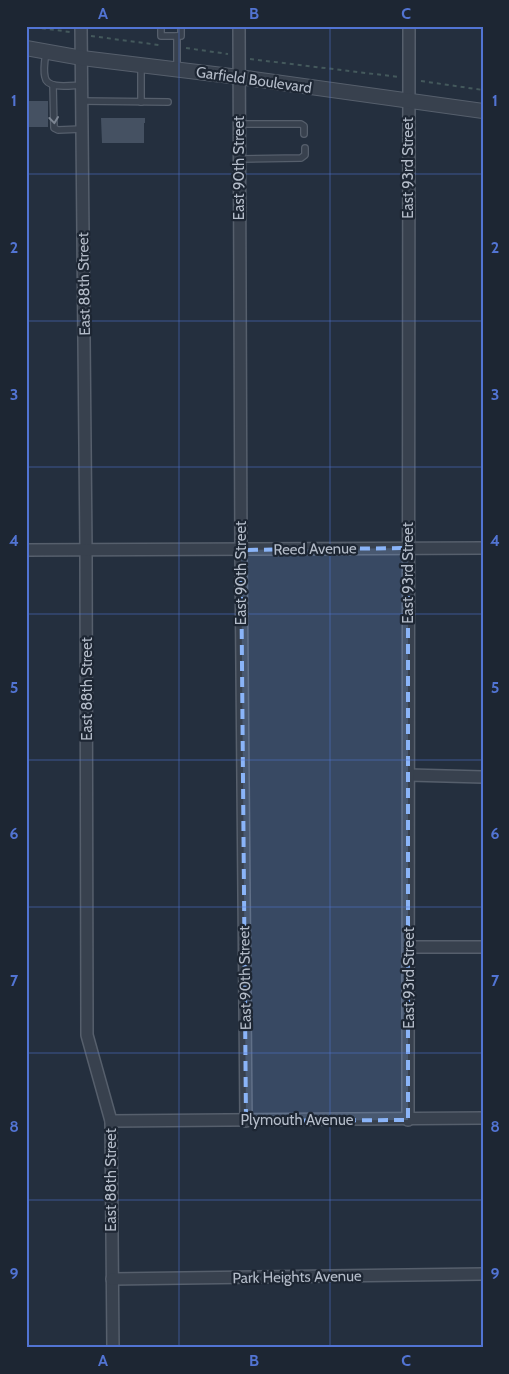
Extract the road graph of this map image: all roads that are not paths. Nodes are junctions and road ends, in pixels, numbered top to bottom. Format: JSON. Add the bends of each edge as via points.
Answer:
{"nodes":[{"id":1,"x":81,"y":26,"type":"edge"},
{"id":2,"x":161,"y":26,"type":"edge"},
{"id":3,"x":181,"y":26,"type":"edge"},
{"id":4,"x":239,"y":26,"type":"edge"},
{"id":5,"x":409,"y":26,"type":"edge"},
{"id":6,"x":176,"y":36,"type":"junction"},
{"id":7,"x":26,"y":48,"type":"edge"},
{"id":8,"x":46,"y":52,"type":"junction"},
{"id":9,"x":82,"y":58,"type":"junction"},
{"id":10,"x":141,"y":65,"type":"junction"},
{"id":11,"x":177,"y":70,"type":"junction"},
{"id":12,"x":239,"y":77,"type":"junction"},
{"id":13,"x":82,"y":84,"type":"junction"},
{"id":14,"x":53,"y":85,"type":"junction"},
{"id":15,"x":82,"y":101,"type":"junction"},
{"id":16,"x":141,"y":102,"type":"junction"},
{"id":17,"x":168,"y":102,"type":"dead end"},
{"id":18,"x":408,"y":102,"type":"junction"},
{"id":19,"x":483,"y":111,"type":"edge"},
{"id":20,"x":239,"y":124,"type":"junction"},
{"id":21,"x":82,"y":129,"type":"junction"},
{"id":22,"x":304,"y":134,"type":"dead end"},
{"id":23,"x":305,"y":148,"type":"dead end"},
{"id":24,"x":239,"y":159,"type":"junction"},
{"id":25,"x":408,"y":548,"type":"junction"},
{"id":26,"x":483,"y":548,"type":"edge"},
{"id":27,"x":26,"y":550,"type":"edge"},
{"id":28,"x":86,"y":550,"type":"junction"},
{"id":29,"x":241,"y":550,"type":"junction"},
{"id":30,"x":409,"y":775,"type":"junction"},
{"id":31,"x":483,"y":777,"type":"edge"},
{"id":32,"x":409,"y":947,"type":"junction"},
{"id":33,"x":483,"y":947,"type":"edge"},
{"id":34,"x":483,"y":1118,"type":"edge"},
{"id":35,"x":408,"y":1120,"type":"junction"},
{"id":36,"x":111,"y":1121,"type":"junction"},
{"id":37,"x":246,"y":1121,"type":"junction"},
{"id":38,"x":483,"y":1274,"type":"edge"},
{"id":39,"x":112,"y":1279,"type":"junction"},
{"id":40,"x":114,"y":1348,"type":"edge"}],
"edges":[{"from":1,"to":9,"type":"street","name":"East 88th Street"},
{"from":2,"to":6,"type":"lane","via":[[161,36]]},
{"from":3,"to":6,"type":"lane","via":[[181,36]]},
{"from":4,"to":12,"type":"street","name":"East 90th Street"},
{"from":5,"to":18,"type":"street","name":"East 93rd Street"},
{"from":6,"to":11,"type":"lane"},
{"from":7,"to":8,"type":"street","name":"Garfield Boulevard"},
{"from":8,"to":9,"type":"street","name":"Garfield Boulevard"},
{"from":8,"to":14,"type":"lane","via":[[45,79]]},
{"from":9,"to":10,"type":"street","name":"Garfield Boulevard"},
{"from":9,"to":13,"type":"street","name":"East 88th Street"},
{"from":10,"to":11,"type":"street","name":"Garfield Boulevard"},
{"from":10,"to":16,"type":"lane"},
{"from":11,"to":12,"type":"street","name":"Garfield Boulevard"},
{"from":12,"to":18,"type":"street","name":"Garfield Boulevard"},
{"from":12,"to":20,"type":"street","name":"East 90th Street"},
{"from":13,"to":14,"type":"lane"},
{"from":13,"to":15,"type":"street","name":"East 88th Street"},
{"from":14,"to":21,"type":"lane","one_way":true,"via":[[54,128]]},
{"from":15,"to":16,"type":"lane"},
{"from":15,"to":21,"type":"street","name":"East 88th Street"},
{"from":16,"to":17,"type":"lane"},
{"from":18,"to":19,"type":"street","name":"Garfield Boulevard"},
{"from":18,"to":25,"type":"street","name":"East 93rd Street"},
{"from":20,"to":22,"type":"lane","via":[[301,124]]},
{"from":20,"to":24,"type":"street","name":"East 90th Street"},
{"from":21,"to":28,"type":"street","name":"East 88th Street"},
{"from":23,"to":24,"type":"lane","via":[[305,155],[301,158]]},
{"from":24,"to":29,"type":"street","name":"East 90th Street"},
{"from":25,"to":26,"type":"street","name":"Reed Avenue"},
{"from":25,"to":29,"type":"street","name":"Reed Avenue"},
{"from":25,"to":30,"type":"street","name":"East 93rd Street"},
{"from":27,"to":28,"type":"street","name":"Reed Avenue"},
{"from":28,"to":29,"type":"street","name":"Reed Avenue"},
{"from":28,"to":36,"type":"street","name":"East 88th Street","via":[[88,1035]]},
{"from":29,"to":37,"type":"street","name":"East 90th Street"},
{"from":30,"to":31,"type":"street"},
{"from":30,"to":32,"type":"street","name":"East 93rd Street"},
{"from":32,"to":33,"type":"street"},
{"from":32,"to":35,"type":"street","name":"East 93rd Street"},
{"from":34,"to":35,"type":"street","name":"Plymouth Avenue"},
{"from":35,"to":37,"type":"street","name":"Plymouth Avenue"},
{"from":36,"to":37,"type":"street","name":"Plymouth Avenue"},
{"from":36,"to":39,"type":"street","name":"East 88th Street"},
{"from":38,"to":39,"type":"street","name":"Park Heights Avenue"},
{"from":39,"to":40,"type":"street","name":"East 88th Street"}]}
